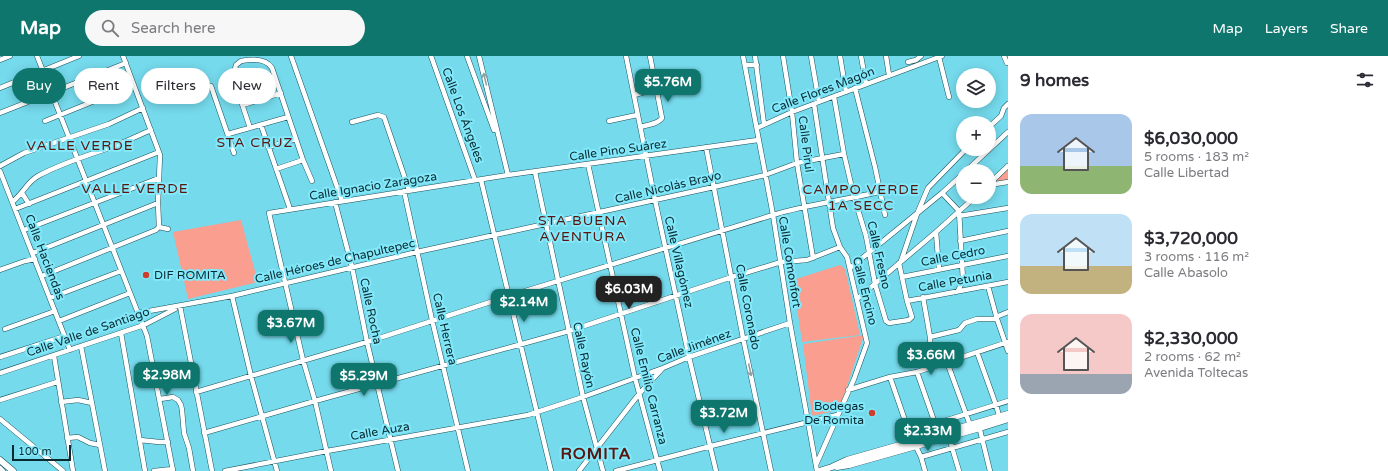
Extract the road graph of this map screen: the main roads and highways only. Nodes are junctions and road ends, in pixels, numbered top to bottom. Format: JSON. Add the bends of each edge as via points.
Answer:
{"nodes":[{"id":1,"x":1008,"y":414,"type":"edge"},
{"id":2,"x":1000,"y":419,"type":"junction"},
{"id":3,"x":1008,"y":419,"type":"edge"},
{"id":4,"x":979,"y":426,"type":"junction"},
{"id":5,"x":948,"y":434,"type":"junction"},
{"id":6,"x":915,"y":444,"type":"junction"},
{"id":7,"x":0,"y":460,"type":"edge"},
{"id":8,"x":817,"y":469,"type":"edge"},
{"id":9,"x":13,"y":471,"type":"edge"}],
"edges":[{"from":1,"to":2,"type":"main road"},
{"from":2,"to":3,"type":"main road"},
{"from":2,"to":4,"type":"main road"},
{"from":4,"to":5,"type":"main road"},
{"from":4,"to":5,"type":"main road","via":[[970,425]]},
{"from":5,"to":6,"type":"main road"},
{"from":5,"to":6,"type":"main road","via":[[938,434]]},
{"from":6,"to":8,"type":"main road","via":[[849,465]]},
{"from":7,"to":9,"type":"main road"}]}
